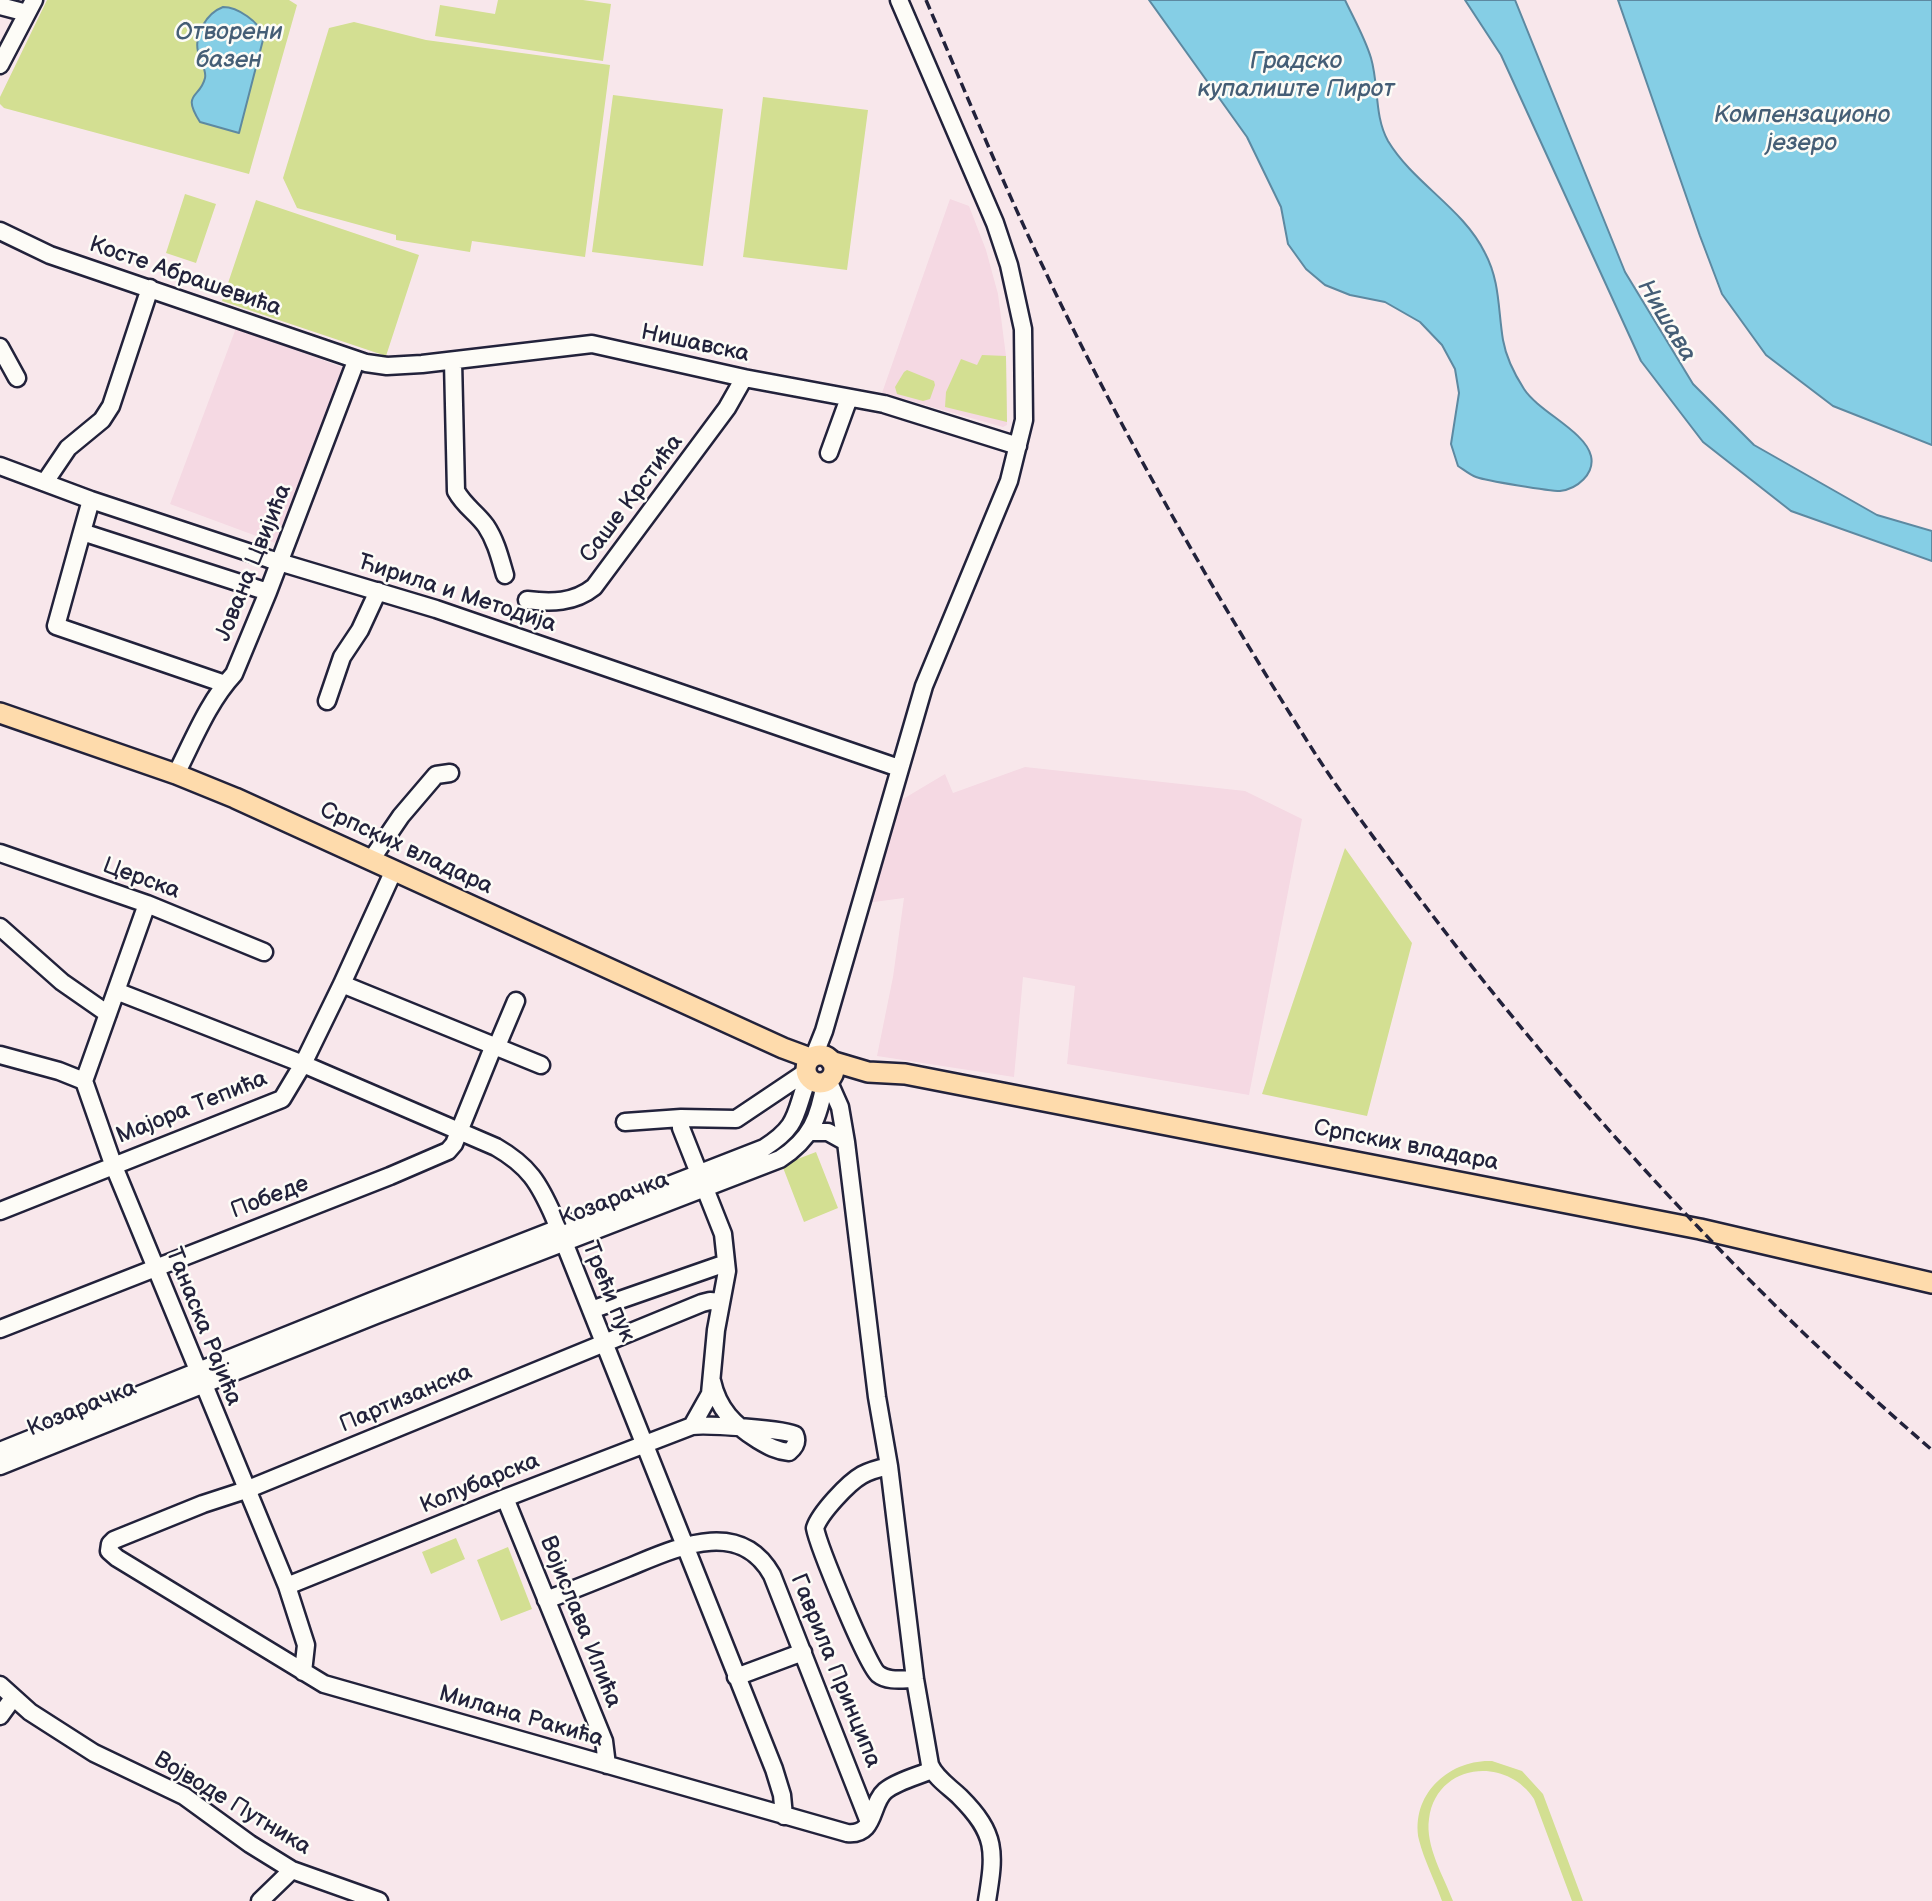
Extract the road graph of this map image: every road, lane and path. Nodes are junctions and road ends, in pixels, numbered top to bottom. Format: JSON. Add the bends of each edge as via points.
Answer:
{"nodes":[{"id":1,"x":899,"y":0,"type":"edge"},
{"id":2,"x":0,"y":6,"type":"edge"},
{"id":3,"x":30,"y":6,"type":"edge"},
{"id":4,"x":0,"y":65,"type":"edge"},
{"id":5,"x":0,"y":231,"type":"edge"},
{"id":6,"x":150,"y":288,"type":"junction"},
{"id":7,"x":0,"y":347,"type":"edge"},
{"id":8,"x":356,"y":361,"type":"junction"},
{"id":9,"x":453,"y":361,"type":"junction"},
{"id":10,"x":17,"y":377,"type":"dead end"},
{"id":11,"x":744,"y":379,"type":"junction"},
{"id":12,"x":849,"y":398,"type":"junction"},
{"id":13,"x":1018,"y":446,"type":"junction"},
{"id":14,"x":829,"y":453,"type":"dead end"},
{"id":15,"x":0,"y":466,"type":"edge"},
{"id":16,"x":46,"y":482,"type":"junction"},
{"id":17,"x":91,"y":500,"type":"junction"},
{"id":18,"x":82,"y":532,"type":"junction"},
{"id":19,"x":279,"y":562,"type":"junction"},
{"id":20,"x":505,"y":575,"type":"dead end"},
{"id":21,"x":378,"y":591,"type":"junction"},
{"id":22,"x":268,"y":592,"type":"junction"},
{"id":23,"x":527,"y":600,"type":"dead end"},
{"id":24,"x":225,"y":684,"type":"junction"},
{"id":25,"x":327,"y":701,"type":"dead end"},
{"id":26,"x":0,"y":713,"type":"edge"},
{"id":27,"x":899,"y":768,"type":"junction"},
{"id":28,"x":450,"y":773,"type":"dead end"},
{"id":29,"x":176,"y":774,"type":"junction"},
{"id":30,"x":0,"y":853,"type":"edge"},
{"id":31,"x":371,"y":860,"type":"junction"},
{"id":32,"x":394,"y":870,"type":"junction"},
{"id":33,"x":147,"y":904,"type":"junction"},
{"id":34,"x":0,"y":927,"type":"edge"},
{"id":35,"x":264,"y":952,"type":"dead end"},
{"id":36,"x":342,"y":984,"type":"junction"},
{"id":37,"x":116,"y":991,"type":"junction"},
{"id":38,"x":516,"y":1001,"type":"dead end"},
{"id":39,"x":108,"y":1014,"type":"junction"},
{"id":40,"x":495,"y":1046,"type":"junction"},
{"id":41,"x":0,"y":1055,"type":"edge"},
{"id":42,"x":303,"y":1064,"type":"junction"},
{"id":43,"x":541,"y":1065,"type":"dead end"},
{"id":44,"x":819,"y":1069,"type":"junction"},
{"id":45,"x":84,"y":1080,"type":"junction"},
{"id":46,"x":681,"y":1118,"type":"junction"},
{"id":47,"x":625,"y":1122,"type":"dead end"},
{"id":48,"x":458,"y":1131,"type":"junction"},
{"id":49,"x":810,"y":1132,"type":"junction"},
{"id":50,"x":846,"y":1142,"type":"junction"},
{"id":51,"x":113,"y":1164,"type":"junction"},
{"id":52,"x":698,"y":1172,"type":"junction"},
{"id":53,"x":705,"y":1189,"type":"junction"},
{"id":54,"x":0,"y":1211,"type":"edge"},
{"id":55,"x":561,"y":1235,"type":"junction"},
{"id":56,"x":726,"y":1263,"type":"junction"},
{"id":57,"x":154,"y":1267,"type":"junction"},
{"id":58,"x":1932,"y":1283,"type":"edge"},
{"id":59,"x":721,"y":1302,"type":"junction"},
{"id":60,"x":591,"y":1310,"type":"junction"},
{"id":61,"x":0,"y":1329,"type":"edge"},
{"id":62,"x":603,"y":1342,"type":"junction"},
{"id":63,"x":200,"y":1379,"type":"junction"},
{"id":64,"x":712,"y":1381,"type":"junction"},
{"id":65,"x":692,"y":1426,"type":"junction"},
{"id":66,"x":644,"y":1444,"type":"junction"},
{"id":67,"x":0,"y":1451,"type":"edge"},
{"id":68,"x":22,"y":1458,"type":"junction"},
{"id":69,"x":0,"y":1466,"type":"edge"},
{"id":70,"x":889,"y":1466,"type":"junction"},
{"id":71,"x":0,"y":1478,"type":"edge"},
{"id":72,"x":246,"y":1490,"type":"junction"},
{"id":73,"x":505,"y":1498,"type":"junction"},
{"id":74,"x":110,"y":1544,"type":"joint"},
{"id":75,"x":684,"y":1545,"type":"junction"},
{"id":76,"x":287,"y":1586,"type":"junction"},
{"id":77,"x":545,"y":1600,"type":"junction"},
{"id":78,"x":803,"y":1652,"type":"junction"},
{"id":79,"x":303,"y":1672,"type":"junction"},
{"id":80,"x":736,"y":1677,"type":"junction"},
{"id":81,"x":915,"y":1679,"type":"junction"},
{"id":82,"x":0,"y":1685,"type":"edge"},
{"id":83,"x":13,"y":1698,"type":"junction"},
{"id":84,"x":0,"y":1716,"type":"edge"},
{"id":85,"x":607,"y":1766,"type":"junction"},
{"id":86,"x":932,"y":1770,"type":"junction"},
{"id":87,"x":784,"y":1816,"type":"junction"},
{"id":88,"x":869,"y":1822,"type":"junction"},
{"id":89,"x":292,"y":1870,"type":"junction"},
{"id":90,"x":260,"y":1901,"type":"edge"},
{"id":91,"x":379,"y":1901,"type":"edge"},
{"id":92,"x":987,"y":1901,"type":"edge"}],
"edges":[{"from":1,"to":13,"type":"street","via":[[1009,265],[1023,329],[1025,402]]},
{"from":2,"to":3,"type":"street"},
{"from":3,"to":4,"type":"street"},
{"from":5,"to":6,"type":"street","name":"Косте Абрашевића","via":[[50,255]]},
{"from":6,"to":8,"type":"street","name":"Косте Абрашевића"},
{"from":6,"to":16,"type":"street","via":[[111,406],[102,420],[68,448]]},
{"from":7,"to":10,"type":"street"},
{"from":8,"to":9,"type":"street","name":"Нишавска","via":[[387,366]]},
{"from":8,"to":19,"type":"street","name":"Јована Цвијића"},
{"from":9,"to":11,"type":"street","name":"Нишавска","via":[[592,344]]},
{"from":9,"to":20,"type":"street","via":[[456,491],[494,540]]},
{"from":11,"to":12,"type":"street","name":"Нишавска"},
{"from":11,"to":23,"type":"street","name":"Саше Крстића","via":[[599,582],[569,600]]},
{"from":12,"to":13,"type":"street","name":"Нишавска","via":[[884,404]]},
{"from":12,"to":14,"type":"street"},
{"from":13,"to":27,"type":"street","via":[[1009,481],[924,686]]},
{"from":15,"to":16,"type":"street","name":"Ћирила и Методија"},
{"from":16,"to":17,"type":"street","name":"Ћирила и Методија"},
{"from":17,"to":18,"type":"street"},
{"from":17,"to":19,"type":"street","name":"Ћирила и Методија"},
{"from":18,"to":22,"type":"street"},
{"from":18,"to":24,"type":"street","via":[[56,626]]},
{"from":19,"to":21,"type":"street","name":"Ћирила и Методија"},
{"from":19,"to":22,"type":"street","name":"Јована Цвијића"},
{"from":21,"to":25,"type":"street","via":[[342,657]]},
{"from":21,"to":27,"type":"street","name":"Ћирила и Методија"},
{"from":22,"to":24,"type":"street","name":"Јована Цвијића","via":[[234,674]]},
{"from":24,"to":29,"type":"street","name":"Јована Цвијића"},
{"from":26,"to":29,"type":"main road","name":"Српских владара"},
{"from":27,"to":44,"type":"street","via":[[824,1031]]},
{"from":28,"to":31,"type":"street","via":[[436,775]]},
{"from":29,"to":31,"type":"main road","name":"Српских владара"},
{"from":30,"to":33,"type":"street","name":"Церска"},
{"from":31,"to":32,"type":"main road","name":"Српских владара"},
{"from":32,"to":36,"type":"street","name":"Мајора Тепића"},
{"from":32,"to":44,"type":"main road","name":"Српских владара","via":[[783,1048]]},
{"from":33,"to":35,"type":"street","name":"Церска"},
{"from":33,"to":37,"type":"street"},
{"from":34,"to":39,"type":"street","via":[[62,982]]},
{"from":36,"to":40,"type":"street"},
{"from":36,"to":42,"type":"street","name":"Мајора Тепића"},
{"from":37,"to":39,"type":"street"},
{"from":37,"to":42,"type":"street","name":"Трећи пук"},
{"from":38,"to":40,"type":"street","name":"Победе"},
{"from":39,"to":45,"type":"street"},
{"from":40,"to":43,"type":"street"},
{"from":40,"to":48,"type":"street","name":"Победе"},
{"from":41,"to":45,"type":"street"},
{"from":42,"to":48,"type":"street","name":"Трећи пук"},
{"from":42,"to":51,"type":"street","name":"Мајора Тепића","via":[[277,1102]]},
{"from":44,"to":46,"type":"street","via":[[736,1119]]},
{"from":44,"to":49,"type":"street","name":"Козарачка","via":[[821,1106]]},
{"from":44,"to":50,"type":"street","via":[[840,1107]]},
{"from":44,"to":52,"type":"street","name":"Козарачка","via":[[785,1134],[764,1148]]},
{"from":44,"to":58,"type":"main road","name":"Српских владара","via":[[842,1077],[868,1072],[918,1076],[1700,1228]]},
{"from":45,"to":51,"type":"street","name":"Танаска Рајића"},
{"from":46,"to":47,"type":"street"},
{"from":46,"to":52,"type":"street"},
{"from":48,"to":55,"type":"street","name":"Трећи пук","via":[[524,1165],[540,1186]]},
{"from":48,"to":57,"type":"street","name":"Победе","via":[[447,1151]]},
{"from":49,"to":50,"type":"street","via":[[828,1132]]},
{"from":49,"to":53,"type":"street","name":"Козарачка","via":[[780,1159]]},
{"from":50,"to":70,"type":"street"},
{"from":51,"to":54,"type":"street","name":"Мајора Тепића"},
{"from":51,"to":57,"type":"street","name":"Танаска Рајића"},
{"from":52,"to":53,"type":"street"},
{"from":52,"to":55,"type":"street","name":"Козарачка"},
{"from":53,"to":55,"type":"street","name":"Козарачка"},
{"from":53,"to":56,"type":"street","via":[[723,1234]]},
{"from":55,"to":60,"type":"street","name":"Трећи пук"},
{"from":55,"to":63,"type":"street","name":"Козарачка"},
{"from":56,"to":59,"type":"street"},
{"from":56,"to":60,"type":"street"},
{"from":57,"to":61,"type":"street","name":"Победе"},
{"from":57,"to":63,"type":"street","name":"Танаска Рајића"},
{"from":59,"to":62,"type":"street","name":"Партизанска","via":[[702,1303]]},
{"from":59,"to":64,"type":"street"},
{"from":60,"to":62,"type":"street","name":"Трећи пук"},
{"from":62,"to":66,"type":"street","name":"Трећи пук"},
{"from":62,"to":72,"type":"street","name":"Партизанска"},
{"from":63,"to":67,"type":"street","name":"Козарачка"},
{"from":63,"to":68,"type":"street","name":"Козарачка"},
{"from":63,"to":72,"type":"street","name":"Танаска Рајића"},
{"from":64,"to":65,"type":"street"},
{"from":64,"to":65,"type":"street","name":"Колубарска","via":[[717,1399],[739,1428]]},
{"from":65,"to":66,"type":"street","name":"Колубарска"},
{"from":66,"to":73,"type":"street","name":"Колубарска"},
{"from":66,"to":75,"type":"street","name":"Трећи пук"},
{"from":68,"to":69,"type":"street","name":"Козарачка"},
{"from":68,"to":71,"type":"street"},
{"from":70,"to":81,"type":"street"},
{"from":70,"to":81,"type":"street","via":[[857,1478],[815,1528],[876,1672],[891,1680]]},
{"from":72,"to":74,"type":"street","name":"Партизанска"},
{"from":72,"to":76,"type":"street","name":"Танаска Рајића"},
{"from":73,"to":76,"type":"street","name":"Колубарска"},
{"from":73,"to":77,"type":"street","name":"Војислава Илића"},
{"from":74,"to":79,"type":"street","name":"Милана Ракића","via":[[109,1551],[117,1558]]},
{"from":75,"to":77,"type":"street","name":"Гаврила Принципа"},
{"from":75,"to":78,"type":"street","name":"Гаврила Принципа","via":[[723,1541],[756,1555],[772,1575]]},
{"from":75,"to":80,"type":"street","name":"Трећи пук"},
{"from":76,"to":79,"type":"street","name":"Танаска Рајића","via":[[306,1645]]},
{"from":77,"to":85,"type":"street","name":"Војислава Илића","via":[[604,1741]]},
{"from":78,"to":80,"type":"street"},
{"from":78,"to":88,"type":"street","name":"Гаврила Принципа"},
{"from":79,"to":85,"type":"street","name":"Милана Ракића","via":[[334,1688]]},
{"from":80,"to":87,"type":"street","name":"Трећи пук","via":[[780,1784]]},
{"from":81,"to":86,"type":"street"},
{"from":82,"to":83,"type":"street","name":"Војводе Путника"},
{"from":83,"to":84,"type":"street"},
{"from":83,"to":89,"type":"street","name":"Војводе Путника","via":[[93,1753],[184,1796]]},
{"from":85,"to":87,"type":"street","name":"Милана Ракића"},
{"from":86,"to":88,"type":"street","via":[[884,1791]]},
{"from":86,"to":92,"type":"street","via":[[991,1838]]},
{"from":87,"to":88,"type":"street","name":"Милана Ракића","via":[[856,1834]]},
{"from":89,"to":90,"type":"street"},
{"from":89,"to":91,"type":"street","name":"Војводе Путника"}]}
